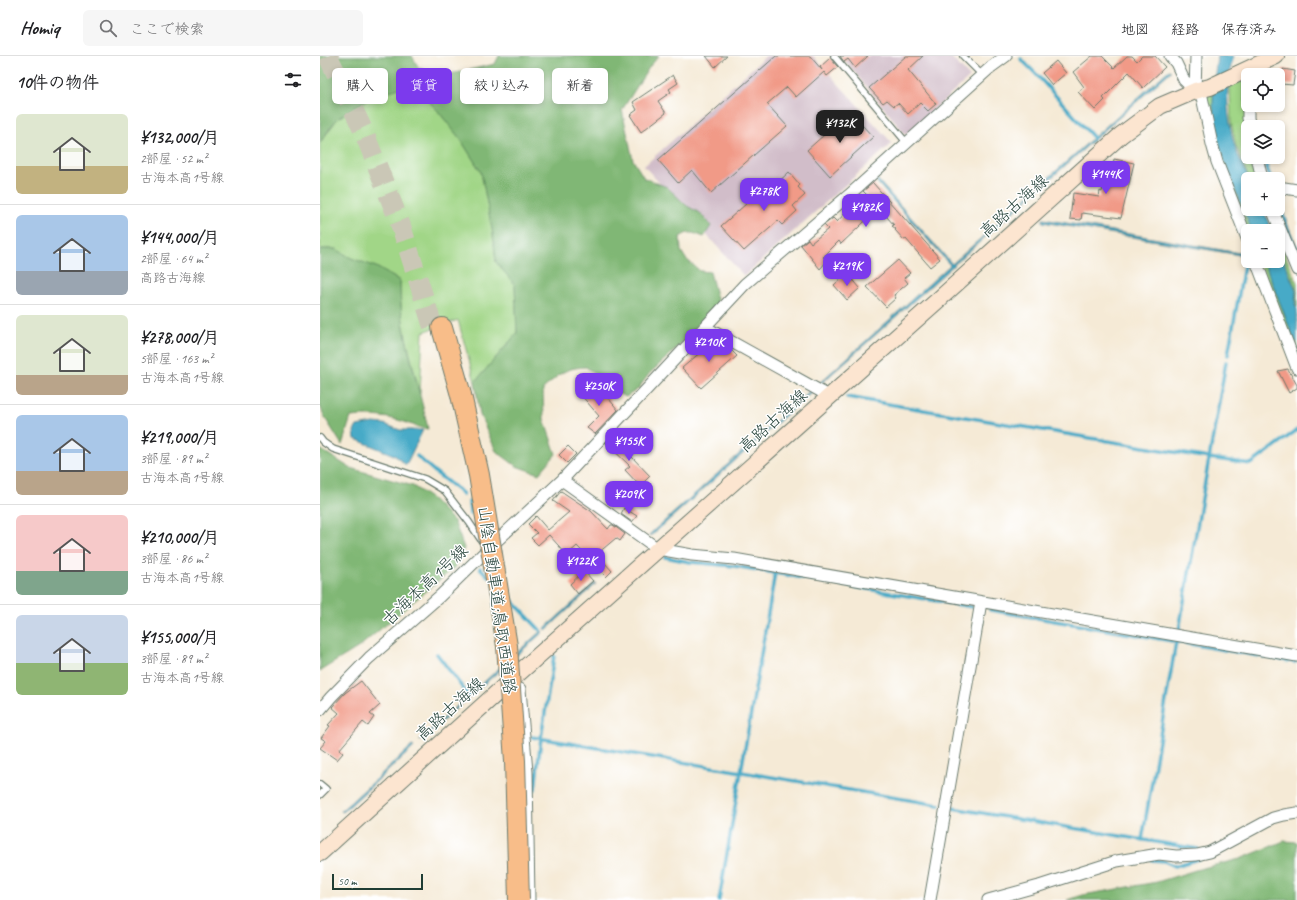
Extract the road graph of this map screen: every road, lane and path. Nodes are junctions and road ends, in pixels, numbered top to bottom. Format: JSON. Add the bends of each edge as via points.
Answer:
{"nodes":[{"id":1,"x":834,"y":56,"type":"edge"},
{"id":2,"x":962,"y":56,"type":"edge"},
{"id":3,"x":1006,"y":56,"type":"edge"},
{"id":4,"x":1170,"y":56,"type":"edge"},
{"id":5,"x":1196,"y":56,"type":"edge"},
{"id":6,"x":1276,"y":56,"type":"edge"},
{"id":7,"x":1251,"y":66,"type":"edge"},
{"id":8,"x":982,"y":75,"type":"junction"},
{"id":9,"x":1202,"y":89,"type":"junction"},
{"id":10,"x":1248,"y":120,"type":"edge"},
{"id":11,"x":906,"y":142,"type":"junction"},
{"id":12,"x":1285,"y":188,"type":"edge"},
{"id":13,"x":1297,"y":190,"type":"edge"},
{"id":14,"x":1275,"y":216,"type":"edge"},
{"id":15,"x":1242,"y":224,"type":"edge"},
{"id":16,"x":1259,"y":268,"type":"edge"},
{"id":17,"x":1297,"y":270,"type":"edge"},
{"id":18,"x":704,"y":327,"type":"junction"},
{"id":19,"x":438,"y":329,"type":"tunnel mouth"},
{"id":20,"x":1297,"y":368,"type":"edge"},
{"id":21,"x":456,"y":396,"type":"junction"},
{"id":22,"x":829,"y":396,"type":"junction"},
{"id":23,"x":320,"y":438,"type":"edge"},
{"id":24,"x":562,"y":480,"type":"junction"},
{"id":25,"x":658,"y":549,"type":"junction"},
{"id":26,"x":487,"y":550,"type":"junction"},
{"id":27,"x":981,"y":602,"type":"junction"},
{"id":28,"x":1297,"y":656,"type":"edge"},
{"id":29,"x":520,"y":672,"type":"junction"},
{"id":30,"x":320,"y":710,"type":"edge"},
{"id":31,"x":320,"y":784,"type":"edge"},
{"id":32,"x":320,"y":795,"type":"edge"},
{"id":33,"x":1297,"y":813,"type":"edge"},
{"id":34,"x":320,"y":853,"type":"edge"},
{"id":35,"x":510,"y":900,"type":"edge"},
{"id":36,"x":519,"y":900,"type":"edge"},
{"id":37,"x":529,"y":900,"type":"edge"},
{"id":38,"x":930,"y":900,"type":"edge"},
{"id":39,"x":988,"y":900,"type":"edge"}],
"edges":[{"from":1,"to":11,"type":"lane"},
{"from":2,"to":8,"type":"lane"},
{"from":3,"to":8,"type":"street","name":"古海本高1号線"},
{"from":4,"to":9,"type":"street","via":[[1184,80]]},
{"from":5,"to":9,"type":"street"},
{"from":6,"to":7,"type":"main road","name":"高路古海線"},
{"from":7,"to":9,"type":"main road","name":"高路古海線"},
{"from":7,"to":10,"type":"street"},
{"from":8,"to":11,"type":"street","name":"古海本高1号線"},
{"from":9,"to":15,"type":"street","via":[[1217,162]]},
{"from":9,"to":22,"type":"main road","name":"高路古海線","via":[[1160,106],[1121,135]]},
{"from":11,"to":18,"type":"street","name":"古海本高1号線","via":[[849,195],[745,284]]},
{"from":12,"to":13,"type":"street"},
{"from":14,"to":17,"type":"street"},
{"from":16,"to":20,"type":"street"},
{"from":18,"to":22,"type":"street"},
{"from":18,"to":24,"type":"street","name":"古海本高1号線"},
{"from":19,"to":21,"type":"highway","name":"山陰自動車道;鳥取西道路"},
{"from":21,"to":35,"type":"highway","name":"山陰自動車道;鳥取西道路","via":[[497,647],[506,762]]},
{"from":21,"to":36,"type":"highway","name":"山陰自動車道;鳥取西道路","bridge":true,"via":[[480,475],[507,646],[515,761]]},
{"from":22,"to":25,"type":"main road","name":"高路古海線"},
{"from":23,"to":26,"type":"lane","via":[[333,449],[425,479],[445,491]]},
{"from":24,"to":25,"type":"street"},
{"from":24,"to":26,"type":"street","name":"古海本高1号線"},
{"from":25,"to":27,"type":"street","via":[[734,559]]},
{"from":25,"to":29,"type":"main road","name":"高路古海線"},
{"from":26,"to":30,"type":"street","name":"古海本高1号線","via":[[440,596],[369,658]]},
{"from":27,"to":28,"type":"street"},
{"from":27,"to":38,"type":"street"},
{"from":29,"to":34,"type":"main road","name":"高路古海線"},
{"from":29,"to":37,"type":"street","via":[[527,772]]},
{"from":31,"to":32,"type":"lane","via":[[326,790]]},
{"from":33,"to":39,"type":"street","via":[[1273,818],[1210,852],[1176,856],[1159,854],[1117,861]]}]}
